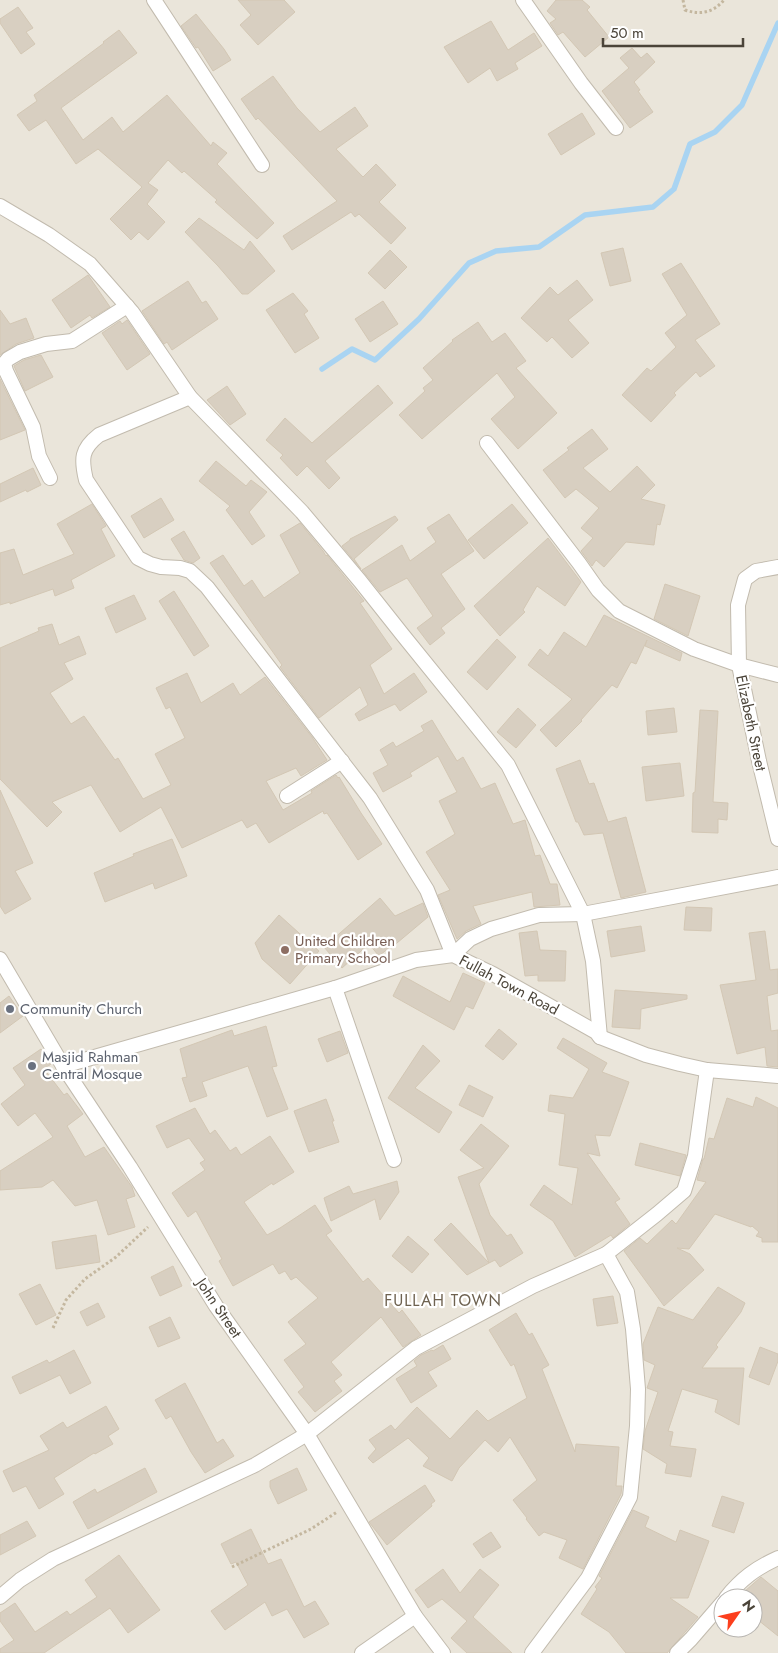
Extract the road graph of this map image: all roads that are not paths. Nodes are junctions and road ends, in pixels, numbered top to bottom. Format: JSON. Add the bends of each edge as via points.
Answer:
{"nodes":[{"id":1,"x":154,"y":0,"type":"edge"},
{"id":2,"x":523,"y":0,"type":"edge"},
{"id":3,"x":616,"y":128,"type":"dead end"},
{"id":4,"x":262,"y":165,"type":"dead end"},
{"id":5,"x":0,"y":206,"type":"edge"},
{"id":6,"x":127,"y":306,"type":"junction"},
{"id":7,"x":190,"y":397,"type":"junction"},
{"id":8,"x":487,"y":443,"type":"dead end"},
{"id":9,"x":50,"y":478,"type":"dead end"},
{"id":10,"x":778,"y":567,"type":"edge"},
{"id":11,"x":739,"y":665,"type":"junction"},
{"id":12,"x":778,"y":674,"type":"edge"},
{"id":13,"x":342,"y":761,"type":"junction"},
{"id":14,"x":288,"y":796,"type":"dead end"},
{"id":15,"x":778,"y":839,"type":"edge"},
{"id":16,"x":778,"y":877,"type":"edge"},
{"id":17,"x":583,"y":914,"type":"junction"},
{"id":18,"x":453,"y":955,"type":"junction"},
{"id":19,"x":0,"y":959,"type":"edge"},
{"id":20,"x":334,"y":988,"type":"junction"},
{"id":21,"x":600,"y":1037,"type":"junction"},
{"id":22,"x":63,"y":1066,"type":"junction"},
{"id":23,"x":707,"y":1070,"type":"junction"},
{"id":24,"x":778,"y":1076,"type":"edge"},
{"id":25,"x":394,"y":1160,"type":"dead end"},
{"id":26,"x":606,"y":1254,"type":"junction"},
{"id":27,"x":307,"y":1434,"type":"junction"},
{"id":28,"x":778,"y":1558,"type":"edge"},
{"id":29,"x":734,"y":1588,"type":"edge"},
{"id":30,"x":0,"y":1597,"type":"edge"},
{"id":31,"x":713,"y":1614,"type":"edge"},
{"id":32,"x":415,"y":1616,"type":"junction"},
{"id":33,"x":362,"y":1653,"type":"edge"},
{"id":34,"x":443,"y":1653,"type":"edge"},
{"id":35,"x":532,"y":1653,"type":"edge"},
{"id":36,"x":677,"y":1653,"type":"edge"}],
"edges":[{"from":1,"to":4,"type":"street"},
{"from":2,"to":3,"type":"street"},
{"from":5,"to":6,"type":"street","via":[[90,264]]},
{"from":6,"to":7,"type":"street"},
{"from":6,"to":9,"type":"street","via":[[72,341],[20,352],[4,364],[33,427],[39,456]]},
{"from":7,"to":13,"type":"street","via":[[91,441],[85,449],[82,465],[86,480],[138,558],[161,567],[190,571],[207,587]]},
{"from":7,"to":17,"type":"street","via":[[302,512],[508,765]]},
{"from":8,"to":11,"type":"street","via":[[598,590],[619,611],[694,649]]},
{"from":10,"to":11,"type":"street","name":"Elizabeth Street","via":[[756,571],[745,579],[738,605]]},
{"from":11,"to":12,"type":"street"},
{"from":11,"to":15,"type":"street","name":"Elizabeth Street"},
{"from":13,"to":14,"type":"street"},
{"from":13,"to":18,"type":"street","via":[[370,798],[427,890]]},
{"from":16,"to":17,"type":"street"},
{"from":17,"to":18,"type":"street","via":[[538,915],[491,929],[470,939]]},
{"from":17,"to":21,"type":"street","via":[[593,961]]},
{"from":18,"to":20,"type":"street","name":"Fullah Town Road","via":[[416,960]]},
{"from":18,"to":21,"type":"street","name":"Fullah Town Road","via":[[493,974]]},
{"from":19,"to":22,"type":"street","name":"John Street"},
{"from":20,"to":22,"type":"street","name":"Fullah Town Road"},
{"from":20,"to":25,"type":"street"},
{"from":21,"to":23,"type":"street","name":"Fullah Town Road","via":[[646,1055]]},
{"from":22,"to":27,"type":"street","name":"John Street","via":[[216,1306]]},
{"from":23,"to":24,"type":"street","name":"Fullah Town Road"},
{"from":23,"to":26,"type":"street","via":[[695,1156],[684,1191]]},
{"from":26,"to":27,"type":"street","via":[[533,1286],[416,1348]]},
{"from":26,"to":35,"type":"street","via":[[627,1292],[633,1337],[638,1389],[630,1497],[588,1578]]},
{"from":27,"to":30,"type":"street","via":[[255,1465],[53,1559]]},
{"from":27,"to":32,"type":"street","name":"John Street"},
{"from":28,"to":29,"type":"street","via":[[761,1565]]},
{"from":31,"to":36,"type":"street"},
{"from":32,"to":33,"type":"street"},
{"from":32,"to":34,"type":"street","name":"John Street"}]}
